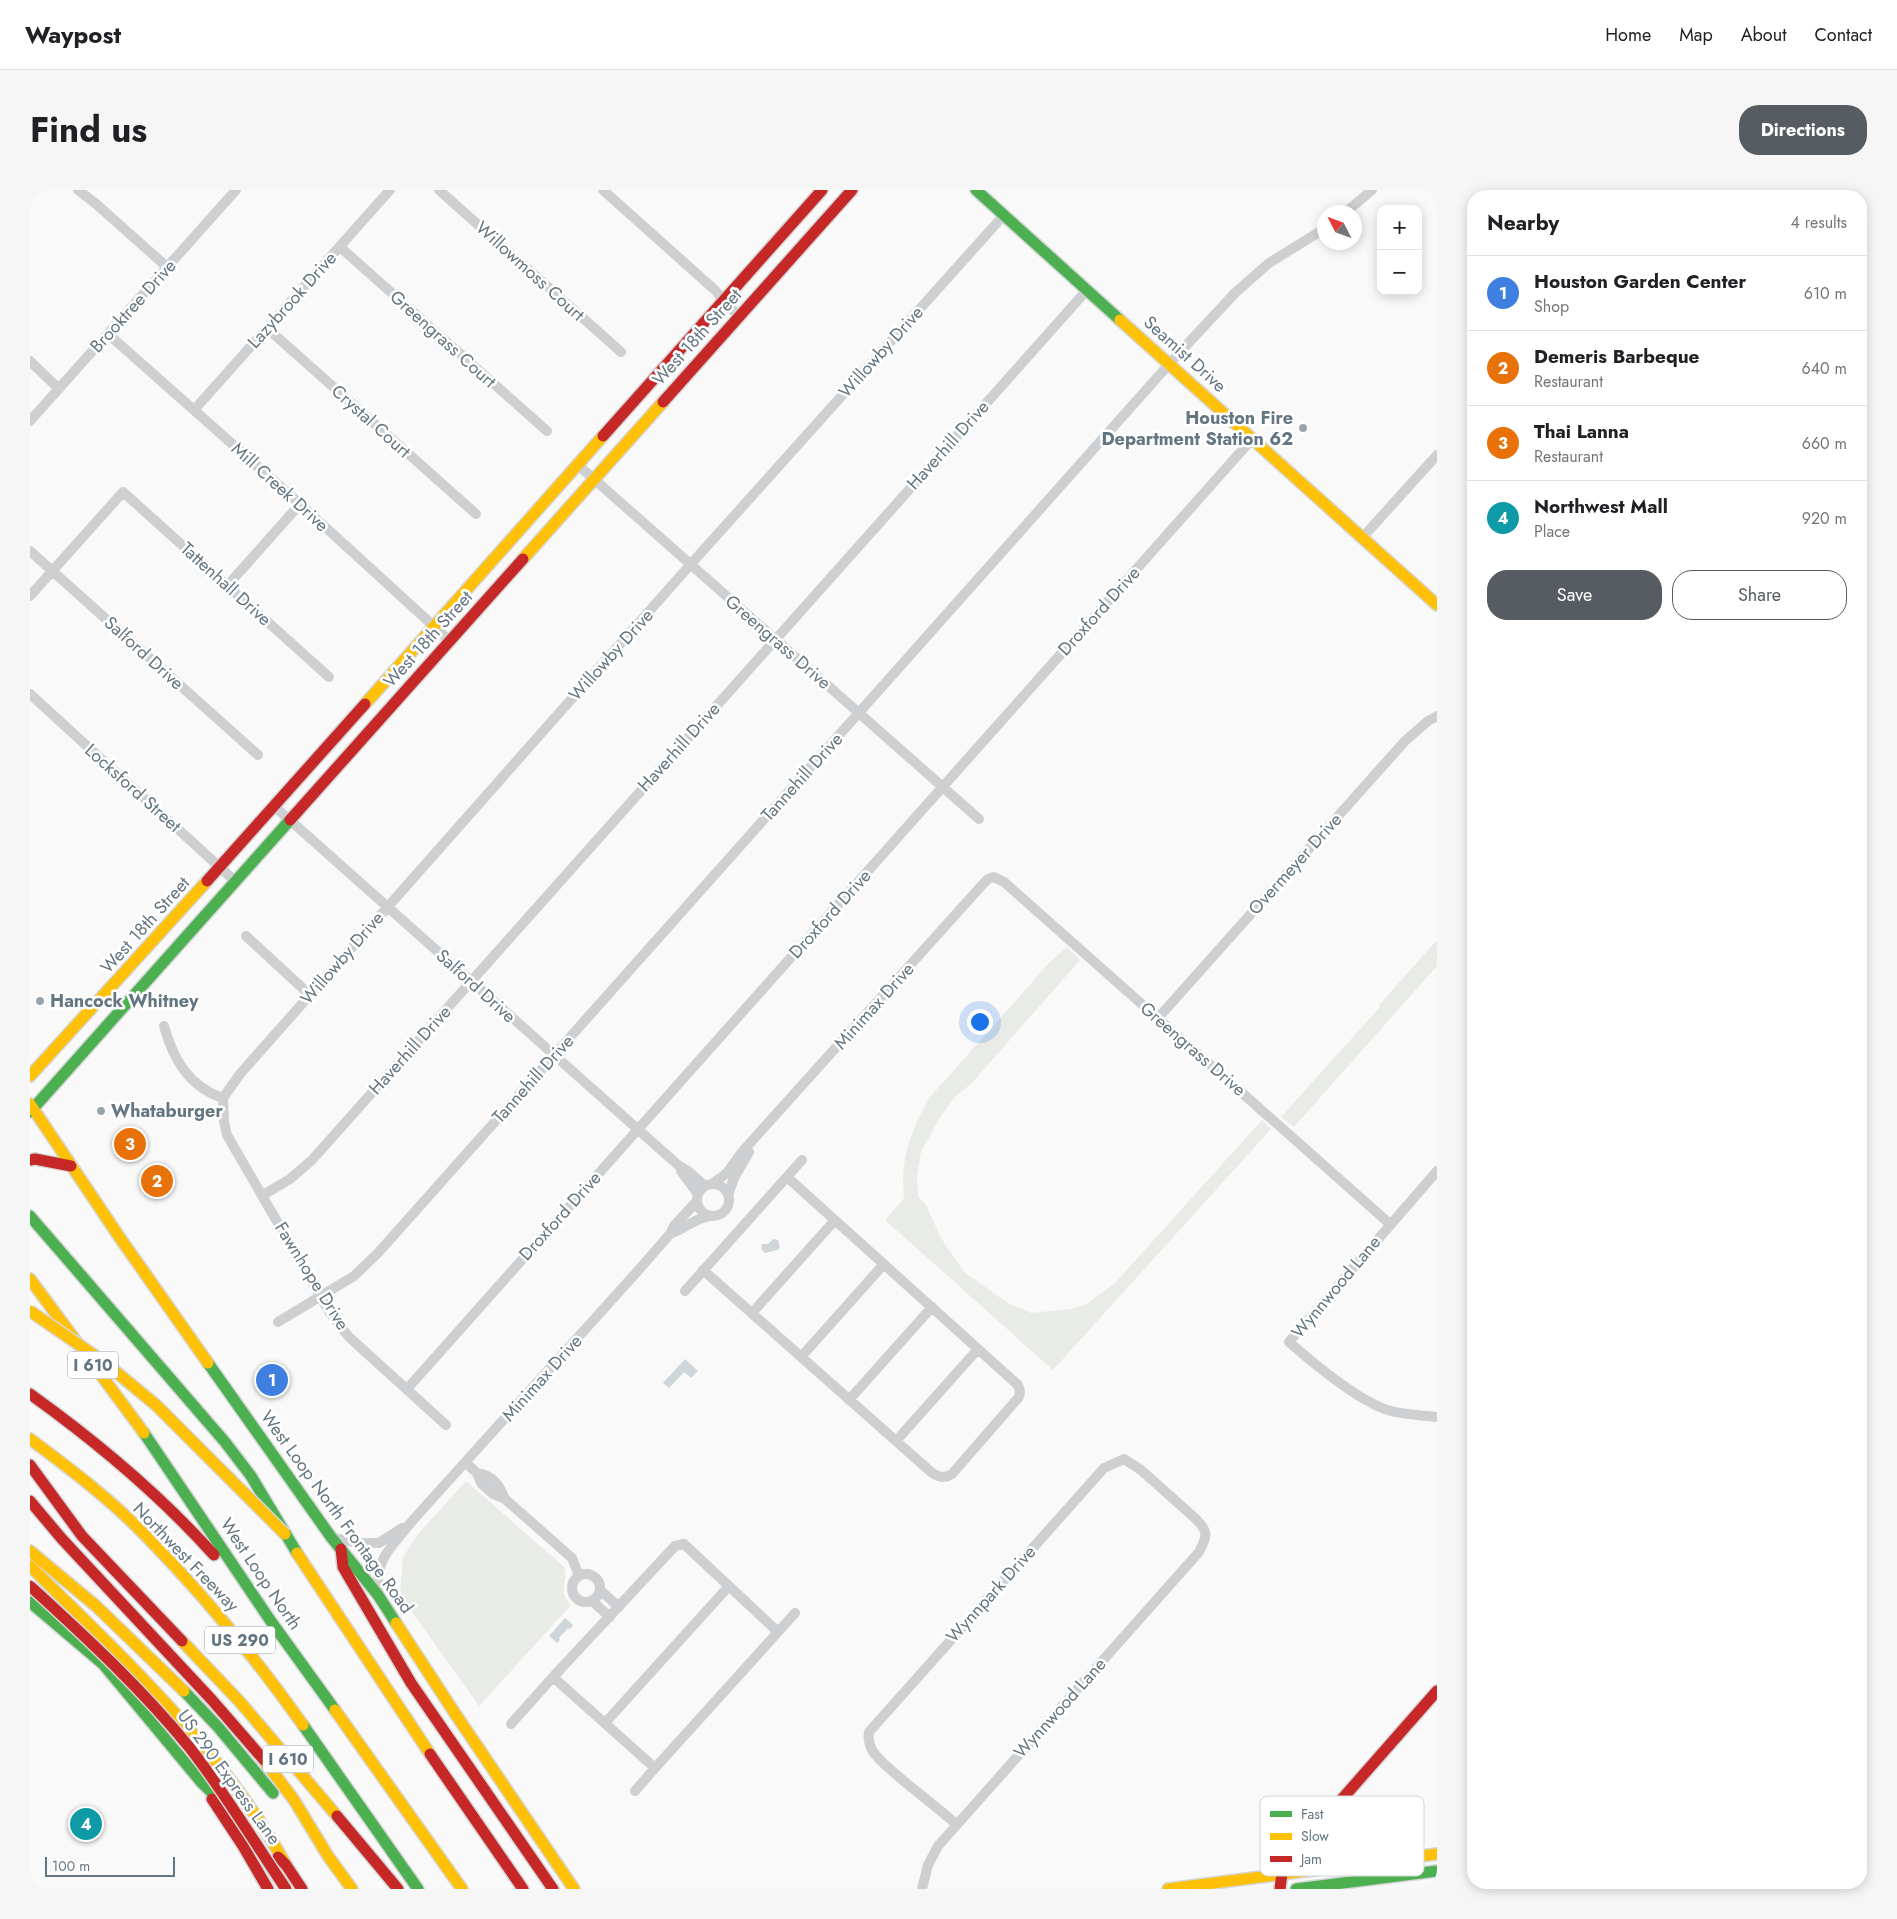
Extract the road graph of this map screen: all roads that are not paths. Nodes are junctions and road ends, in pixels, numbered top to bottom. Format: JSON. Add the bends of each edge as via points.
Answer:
{"nodes":[{"id":1,"x":78,"y":190,"type":"edge"},
{"id":2,"x":236,"y":190,"type":"edge"},
{"id":3,"x":390,"y":190,"type":"edge"},
{"id":4,"x":440,"y":190,"type":"edge"},
{"id":5,"x":603,"y":190,"type":"edge"},
{"id":6,"x":822,"y":190,"type":"edge"},
{"id":7,"x":852,"y":190,"type":"edge"},
{"id":8,"x":976,"y":190,"type":"edge"},
{"id":9,"x":1372,"y":190,"type":"edge"},
{"id":10,"x":1354,"y":205,"type":"edge"},
{"id":11,"x":806,"y":208,"type":"junction"},
{"id":12,"x":1004,"y":215,"type":"junction"},
{"id":13,"x":822,"y":223,"type":"junction"},
{"id":14,"x":1317,"y":233,"type":"edge"},
{"id":15,"x":340,"y":247,"type":"junction"},
{"id":16,"x":167,"y":267,"type":"junction"},
{"id":17,"x":1087,"y":290,"type":"junction"},
{"id":18,"x":723,"y":302,"type":"junction"},
{"id":19,"x":739,"y":316,"type":"junction"},
{"id":20,"x":267,"y":328,"type":"junction"},
{"id":21,"x":108,"y":334,"type":"junction"},
{"id":22,"x":621,"y":352,"type":"dead end"},
{"id":23,"x":30,"y":361,"type":"edge"},
{"id":24,"x":1170,"y":364,"type":"junction"},
{"id":25,"x":59,"y":389,"type":"junction"},
{"id":26,"x":194,"y":410,"type":"junction"},
{"id":27,"x":30,"y":422,"type":"edge"},
{"id":28,"x":547,"y":431,"type":"dead end"},
{"id":29,"x":1253,"y":438,"type":"junction"},
{"id":30,"x":1437,"y":455,"type":"edge"},
{"id":31,"x":578,"y":465,"type":"junction"},
{"id":32,"x":594,"y":479,"type":"junction"},
{"id":33,"x":300,"y":504,"type":"junction"},
{"id":34,"x":476,"y":514,"type":"dead end"},
{"id":35,"x":1362,"y":538,"type":"junction"},
{"id":36,"x":507,"y":545,"type":"junction"},
{"id":37,"x":30,"y":551,"type":"edge"},
{"id":38,"x":523,"y":559,"type":"junction"},
{"id":39,"x":690,"y":565,"type":"junction"},
{"id":40,"x":52,"y":572,"type":"junction"},
{"id":41,"x":227,"y":586,"type":"junction"},
{"id":42,"x":30,"y":596,"type":"edge"},
{"id":43,"x":1437,"y":605,"type":"edge"},
{"id":44,"x":434,"y":627,"type":"junction"},
{"id":45,"x":775,"y":640,"type":"junction"},
{"id":46,"x":450,"y":641,"type":"junction"},
{"id":47,"x":328,"y":677,"type":"dead end"},
{"id":48,"x":30,"y":694,"type":"edge"},
{"id":49,"x":858,"y":713,"type":"junction"},
{"id":50,"x":1437,"y":716,"type":"edge"},
{"id":51,"x":354,"y":717,"type":"junction"},
{"id":52,"x":370,"y":730,"type":"junction"},
{"id":53,"x":258,"y":756,"type":"dead end"},
{"id":54,"x":943,"y":787,"type":"junction"},
{"id":55,"x":274,"y":806,"type":"junction"},
{"id":56,"x":978,"y":818,"type":"dead end"},
{"id":57,"x":291,"y":821,"type":"junction"},
{"id":58,"x":219,"y":868,"type":"junction"},
{"id":59,"x":994,"y":877,"type":"joint"},
{"id":60,"x":236,"y":882,"type":"junction"},
{"id":61,"x":388,"y":907,"type":"junction"},
{"id":62,"x":246,"y":936,"type":"dead end"},
{"id":63,"x":471,"y":981,"type":"junction"},
{"id":64,"x":310,"y":995,"type":"junction"},
{"id":65,"x":1158,"y":1018,"type":"junction"},
{"id":66,"x":83,"y":1020,"type":"junction"},
{"id":67,"x":164,"y":1026,"type":"dead end"},
{"id":68,"x":96,"y":1038,"type":"junction"},
{"id":69,"x":554,"y":1055,"type":"junction"},
{"id":70,"x":30,"y":1076,"type":"edge"},
{"id":71,"x":223,"y":1098,"type":"junction"},
{"id":72,"x":31,"y":1108,"type":"edge"},
{"id":73,"x":638,"y":1129,"type":"junction"},
{"id":74,"x":756,"y":1138,"type":"junction"},
{"id":75,"x":30,"y":1160,"type":"edge"},
{"id":76,"x":802,"y":1160,"type":"dead end"},
{"id":77,"x":678,"y":1165,"type":"junction"},
{"id":78,"x":71,"y":1166,"type":"junction"},
{"id":79,"x":1437,"y":1171,"type":"edge"},
{"id":80,"x":787,"y":1177,"type":"junction"},
{"id":81,"x":709,"y":1185,"type":"junction"},
{"id":82,"x":263,"y":1195,"type":"junction"},
{"id":83,"x":728,"y":1195,"type":"junction"},
{"id":84,"x":698,"y":1197,"type":"junction"},
{"id":85,"x":30,"y":1216,"type":"edge"},
{"id":86,"x":710,"y":1216,"type":"junction"},
{"id":87,"x":835,"y":1220,"type":"junction"},
{"id":88,"x":1390,"y":1224,"type":"junction"},
{"id":89,"x":670,"y":1234,"type":"junction"},
{"id":90,"x":884,"y":1264,"type":"junction"},
{"id":91,"x":703,"y":1270,"type":"junction"},
{"id":92,"x":30,"y":1279,"type":"edge"},
{"id":93,"x":685,"y":1291,"type":"dead end"},
{"id":94,"x":321,"y":1296,"type":"junction"},
{"id":95,"x":932,"y":1307,"type":"junction"},
{"id":96,"x":30,"y":1310,"type":"edge"},
{"id":97,"x":752,"y":1313,"type":"junction"},
{"id":98,"x":278,"y":1322,"type":"dead end"},
{"id":99,"x":978,"y":1349,"type":"junction"},
{"id":100,"x":802,"y":1357,"type":"junction"},
{"id":101,"x":407,"y":1389,"type":"junction"},
{"id":102,"x":30,"y":1394,"type":"edge"},
{"id":103,"x":850,"y":1400,"type":"junction"},
{"id":104,"x":1437,"y":1417,"type":"edge"},
{"id":105,"x":446,"y":1425,"type":"dead end"},
{"id":106,"x":30,"y":1439,"type":"edge"},
{"id":107,"x":896,"y":1441,"type":"junction"},
{"id":108,"x":1124,"y":1459,"type":"joint"},
{"id":109,"x":466,"y":1463,"type":"junction"},
{"id":110,"x":30,"y":1465,"type":"edge"},
{"id":111,"x":30,"y":1501,"type":"edge"},
{"id":112,"x":413,"y":1520,"type":"junction"},
{"id":113,"x":285,"y":1534,"type":"junction"},
{"id":114,"x":331,"y":1537,"type":"junction"},
{"id":115,"x":341,"y":1549,"type":"junction"},
{"id":116,"x":30,"y":1551,"type":"edge"},
{"id":117,"x":30,"y":1566,"type":"edge"},
{"id":118,"x":579,"y":1576,"type":"junction"},
{"id":119,"x":30,"y":1586,"type":"edge"},
{"id":120,"x":729,"y":1586,"type":"junction"},
{"id":121,"x":601,"y":1591,"type":"junction"},
{"id":122,"x":378,"y":1595,"type":"junction"},
{"id":123,"x":30,"y":1602,"type":"edge"},
{"id":124,"x":592,"y":1602,"type":"junction"},
{"id":125,"x":618,"y":1607,"type":"junction"},
{"id":126,"x":795,"y":1613,"type":"dead end"},
{"id":127,"x":610,"y":1617,"type":"junction"},
{"id":128,"x":270,"y":1620,"type":"junction"},
{"id":129,"x":778,"y":1632,"type":"junction"},
{"id":130,"x":554,"y":1677,"type":"junction"},
{"id":131,"x":1437,"y":1691,"type":"edge"},
{"id":132,"x":605,"y":1723,"type":"junction"},
{"id":133,"x":511,"y":1724,"type":"dead end"},
{"id":134,"x":655,"y":1768,"type":"junction"},
{"id":135,"x":202,"y":1783,"type":"junction"},
{"id":136,"x":635,"y":1791,"type":"dead end"},
{"id":137,"x":1345,"y":1796,"type":"edge"},
{"id":138,"x":956,"y":1824,"type":"junction"},
{"id":139,"x":1437,"y":1854,"type":"edge"},
{"id":140,"x":328,"y":1856,"type":"junction"},
{"id":141,"x":1424,"y":1856,"type":"edge"},
{"id":142,"x":286,"y":1865,"type":"junction"},
{"id":143,"x":1437,"y":1871,"type":"edge"},
{"id":144,"x":1424,"y":1873,"type":"edge"},
{"id":145,"x":1261,"y":1876,"type":"edge"},
{"id":146,"x":1282,"y":1876,"type":"edge"},
{"id":147,"x":1398,"y":1876,"type":"edge"},
{"id":148,"x":395,"y":1885,"type":"edge"},
{"id":149,"x":352,"y":1888,"type":"edge"},
{"id":150,"x":268,"y":1889,"type":"edge"},
{"id":151,"x":286,"y":1889,"type":"edge"},
{"id":152,"x":302,"y":1889,"type":"edge"},
{"id":153,"x":418,"y":1889,"type":"edge"},
{"id":154,"x":462,"y":1889,"type":"edge"},
{"id":155,"x":523,"y":1889,"type":"edge"},
{"id":156,"x":553,"y":1889,"type":"edge"},
{"id":157,"x":574,"y":1889,"type":"edge"},
{"id":158,"x":922,"y":1889,"type":"edge"},
{"id":159,"x":1168,"y":1889,"type":"edge"},
{"id":160,"x":1280,"y":1889,"type":"edge"},
{"id":161,"x":1296,"y":1889,"type":"edge"}],
"edges":[{"from":1,"to":16,"type":"street"},
{"from":2,"to":16,"type":"street","name":"Brooktree Drive"},
{"from":3,"to":15,"type":"street","name":"Lazybrook Drive"},
{"from":4,"to":22,"type":"street","name":"Willowmoss Court"},
{"from":5,"to":18,"type":"street","via":[[716,292]]},
{"from":6,"to":11,"type":"main road","name":"West 18th Street"},
{"from":7,"to":13,"type":"main road","name":"West 18th Street"},
{"from":8,"to":12,"type":"main road","name":"Seamist Drive"},
{"from":9,"to":10,"type":"street"},
{"from":11,"to":13,"type":"main road"},
{"from":11,"to":18,"type":"main road","name":"West 18th Street"},
{"from":12,"to":17,"type":"main road","name":"Seamist Drive"},
{"from":12,"to":39,"type":"street","name":"Willowby Drive"},
{"from":13,"to":19,"type":"main road","name":"West 18th Street"},
{"from":14,"to":24,"type":"street","name":"Tannehill Drive","via":[[1262,269],[1236,292]]},
{"from":15,"to":20,"type":"street","name":"Lazybrook Drive"},
{"from":15,"to":28,"type":"street","name":"Greengrass Court"},
{"from":16,"to":21,"type":"street","name":"Brooktree Drive"},
{"from":17,"to":24,"type":"main road","name":"Seamist Drive"},
{"from":17,"to":45,"type":"street","name":"Haverhill Drive"},
{"from":18,"to":19,"type":"street"},
{"from":18,"to":31,"type":"main road","name":"West 18th Street"},
{"from":19,"to":32,"type":"main road","name":"West 18th Street"},
{"from":20,"to":26,"type":"street","name":"Lazybrook Drive"},
{"from":20,"to":34,"type":"street","name":"Crystal Court"},
{"from":21,"to":25,"type":"street","name":"Brooktree Drive"},
{"from":21,"to":26,"type":"street","name":"Mill Creek Drive"},
{"from":23,"to":25,"type":"street"},
{"from":24,"to":29,"type":"main road","name":"Seamist Drive"},
{"from":24,"to":49,"type":"street","name":"Tannehill Drive"},
{"from":25,"to":27,"type":"street","name":"Brooktree Drive"},
{"from":26,"to":33,"type":"street","name":"Mill Creek Drive"},
{"from":29,"to":35,"type":"main road","name":"Seamist Drive"},
{"from":29,"to":54,"type":"street","name":"Droxford Drive"},
{"from":30,"to":35,"type":"street"},
{"from":31,"to":32,"type":"street","name":"Greengrass Drive"},
{"from":31,"to":36,"type":"main road","name":"West 18th Street"},
{"from":32,"to":38,"type":"main road","name":"West 18th Street"},
{"from":32,"to":39,"type":"street","name":"Greengrass Drive"},
{"from":33,"to":41,"type":"street"},
{"from":33,"to":44,"type":"street","name":"Mill Creek Drive"},
{"from":35,"to":43,"type":"main road","name":"Seamist Drive"},
{"from":36,"to":38,"type":"main road"},
{"from":36,"to":44,"type":"main road","name":"West 18th Street"},
{"from":37,"to":40,"type":"street","name":"Salford Drive"},
{"from":38,"to":46,"type":"main road","name":"West 18th Street"},
{"from":39,"to":45,"type":"street","name":"Greengrass Drive"},
{"from":39,"to":61,"type":"street","name":"Willowby Drive"},
{"from":40,"to":41,"type":"street","name":"Tattenhall Drive","via":[[123,492]]},
{"from":40,"to":42,"type":"street"},
{"from":40,"to":53,"type":"street","name":"Salford Drive"},
{"from":41,"to":47,"type":"street","name":"Tattenhall Drive"},
{"from":44,"to":46,"type":"street","name":"Mill Creek Drive"},
{"from":44,"to":51,"type":"main road","name":"West 18th Street"},
{"from":45,"to":49,"type":"street","name":"Greengrass Drive"},
{"from":45,"to":63,"type":"street","name":"Haverhill Drive"},
{"from":46,"to":52,"type":"main road","name":"West 18th Street"},
{"from":48,"to":58,"type":"street","name":"Locksford Street"},
{"from":49,"to":54,"type":"street","name":"Greengrass Drive"},
{"from":49,"to":69,"type":"street","name":"Tannehill Drive"},
{"from":50,"to":65,"type":"street","name":"Overmeyer Drive","via":[[1405,741]]},
{"from":51,"to":52,"type":"main road"},
{"from":51,"to":55,"type":"main road","name":"West 18th Street"},
{"from":52,"to":57,"type":"main road","name":"West 18th Street"},
{"from":54,"to":56,"type":"street","name":"Greengrass Drive"},
{"from":54,"to":73,"type":"street","name":"Droxford Drive"},
{"from":55,"to":57,"type":"street","name":"Salford Drive"},
{"from":55,"to":58,"type":"main road","name":"West 18th Street"},
{"from":57,"to":60,"type":"main road","name":"West 18th Street"},
{"from":57,"to":61,"type":"street","name":"Salford Drive"},
{"from":58,"to":60,"type":"street","name":"Locksford Street"},
{"from":58,"to":66,"type":"main road","name":"West 18th Street"},
{"from":59,"to":65,"type":"street","name":"Greengrass Drive","via":[[1004,882]]},
{"from":59,"to":74,"type":"street","name":"Minimax Drive","via":[[983,884]]},
{"from":60,"to":68,"type":"main road","name":"West 18th Street"},
{"from":61,"to":63,"type":"street","name":"Salford Drive"},
{"from":61,"to":64,"type":"street","name":"Willowby Drive"},
{"from":62,"to":64,"type":"street"},
{"from":63,"to":69,"type":"street","name":"Salford Drive"},
{"from":63,"to":82,"type":"street","name":"Haverhill Drive","via":[[312,1160],[290,1179]]},
{"from":64,"to":71,"type":"street","name":"Willowby Drive"},
{"from":65,"to":88,"type":"street","name":"Greengrass Drive"},
{"from":66,"to":68,"type":"main road"},
{"from":66,"to":70,"type":"main road","name":"West 18th Street"},
{"from":67,"to":71,"type":"street","via":[[168,1043],[180,1066],[200,1087]]},
{"from":68,"to":72,"type":"main road","name":"West 18th Street"},
{"from":69,"to":73,"type":"street","name":"Salford Drive"},
{"from":69,"to":94,"type":"street","name":"Tannehill Drive","via":[[378,1253],[354,1276]]},
{"from":71,"to":82,"type":"street","name":"Fawnhope Drive","via":[[227,1135]]},
{"from":72,"to":78,"type":"main road","name":"West Loop North Frontage Road"},
{"from":73,"to":77,"type":"street","name":"Salford Drive"},
{"from":73,"to":101,"type":"street","name":"Droxford Drive"},
{"from":74,"to":81,"type":"street","name":"Minimax Drive","via":[[727,1173]]},
{"from":74,"to":83,"type":"street","name":"Minimax Drive"},
{"from":75,"to":78,"type":"main road"},
{"from":76,"to":80,"type":"street"},
{"from":77,"to":81,"type":"street","name":"Salford Drive"},
{"from":77,"to":84,"type":"street","name":"Salford Drive"},
{"from":78,"to":114,"type":"main road","name":"West Loop North Frontage Road"},
{"from":79,"to":88,"type":"street","name":"Wynnwood Lane"},
{"from":80,"to":87,"type":"street"},
{"from":80,"to":91,"type":"street"},
{"from":81,"to":83,"type":"street","via":[[722,1187]]},
{"from":81,"to":84,"type":"street"},
{"from":82,"to":94,"type":"street","name":"Fawnhope Drive"},
{"from":83,"to":86,"type":"street","via":[[726,1210]]},
{"from":84,"to":86,"type":"street","via":[[701,1210]]},
{"from":84,"to":89,"type":"street","name":"Minimax Drive"},
{"from":85,"to":113,"type":"main road","bridge":true,"via":[[225,1442],[251,1476]]},
{"from":86,"to":89,"type":"street","name":"Minimax Drive","via":[[698,1218]]},
{"from":87,"to":90,"type":"street"},
{"from":87,"to":97,"type":"street"},
{"from":88,"to":104,"type":"street","name":"Wynnwood Lane","via":[[1289,1342],[1312,1363],[1372,1404],[1391,1412]]},
{"from":89,"to":109,"type":"street","name":"Minimax Drive"},
{"from":90,"to":95,"type":"street"},
{"from":90,"to":100,"type":"street"},
{"from":91,"to":93,"type":"street"},
{"from":91,"to":97,"type":"street"},
{"from":92,"to":128,"type":"main road","name":"West Loop North","number":"I 610","bridge":true,"via":[[156,1450]]},
{"from":94,"to":98,"type":"street","name":"Tannehill Drive"},
{"from":94,"to":101,"type":"street","name":"Fawnhope Drive","via":[[349,1337]]},
{"from":95,"to":99,"type":"street"},
{"from":95,"to":103,"type":"street"},
{"from":96,"to":113,"type":"main road","bridge":true,"via":[[141,1392]]},
{"from":97,"to":100,"type":"street"},
{"from":99,"to":107,"type":"street"},
{"from":99,"to":107,"type":"street","via":[[1018,1385],[1019,1398],[952,1474],[936,1476]]},
{"from":100,"to":103,"type":"street"},
{"from":101,"to":105,"type":"street","name":"Fawnhope Drive"},
{"from":102,"to":128,"type":"main road","number":"US 290","via":[[59,1414],[152,1492],[199,1537]]},
{"from":103,"to":107,"type":"street"},
{"from":106,"to":153,"type":"main road","name":"Northwest Freeway","number":"US 290","via":[[128,1520],[206,1600],[266,1673]]},
{"from":108,"to":138,"type":"street","name":"Wynnwood Lane","via":[[1134,1464],[1196,1519],[1206,1537],[1199,1552]]},
{"from":108,"to":138,"type":"street","name":"Wynnpark Drive","via":[[1104,1468],[1080,1493],[869,1732],[872,1749],[886,1766]]},
{"from":109,"to":112,"type":"street","name":"Minimax Drive"},
{"from":109,"to":118,"type":"street","via":[[492,1494],[505,1499],[572,1558]]},
{"from":110,"to":148,"type":"main road","number":"I 610","via":[[82,1536],[240,1702]]},
{"from":111,"to":140,"type":"main road","via":[[255,1749],[294,1800]]},
{"from":112,"to":114,"type":"street","name":"Minimax Drive","via":[[379,1543],[357,1543]]},
{"from":112,"to":122,"type":"street","name":"Minimax Drive","via":[[383,1557],[378,1569]]},
{"from":113,"to":155,"type":"main road","via":[[462,1803]]},
{"from":114,"to":115,"type":"main road","name":"West Loop North Frontage Road"},
{"from":115,"to":122,"type":"main road","name":"West Loop North Frontage Road"},
{"from":115,"to":156,"type":"main road","via":[[343,1567],[411,1683]]},
{"from":116,"to":140,"type":"main road","via":[[77,1588],[198,1705]]},
{"from":117,"to":142,"type":"main road","via":[[174,1711],[220,1766],[272,1838]]},
{"from":118,"to":121,"type":"street","via":[[588,1574],[597,1578]]},
{"from":118,"to":124,"type":"street","via":[[572,1588],[575,1597],[583,1603]]},
{"from":119,"to":151,"type":"main road","name":"US 290 Express Lane","bridge":true,"via":[[120,1668],[169,1723],[210,1775]]},
{"from":120,"to":125,"type":"street","via":[[684,1544],[675,1546]]},
{"from":120,"to":129,"type":"street"},
{"from":120,"to":132,"type":"street"},
{"from":121,"to":124,"type":"street"},
{"from":121,"to":125,"type":"street"},
{"from":122,"to":157,"type":"main road","name":"West Loop North Frontage Road"},
{"from":123,"to":135,"type":"main road","via":[[103,1664]]},
{"from":124,"to":127,"type":"street"},
{"from":125,"to":127,"type":"street"},
{"from":126,"to":129,"type":"street"},
{"from":127,"to":130,"type":"street"},
{"from":128,"to":154,"type":"main road","name":"West Loop North","number":"I 610"},
{"from":129,"to":134,"type":"street"},
{"from":130,"to":132,"type":"street"},
{"from":130,"to":133,"type":"street"},
{"from":131,"to":137,"type":"main road"},
{"from":132,"to":134,"type":"street"},
{"from":134,"to":136,"type":"street"},
{"from":135,"to":142,"type":"main road"},
{"from":135,"to":150,"type":"main road"},
{"from":138,"to":158,"type":"street","name":"Wynnwood Lane","via":[[932,1855]]},
{"from":139,"to":141,"type":"main road"},
{"from":140,"to":149,"type":"main road"},
{"from":142,"to":152,"type":"main road"},
{"from":143,"to":144,"type":"main road"},
{"from":145,"to":159,"type":"main road"},
{"from":146,"to":160,"type":"main road"},
{"from":147,"to":161,"type":"main road"}]}
